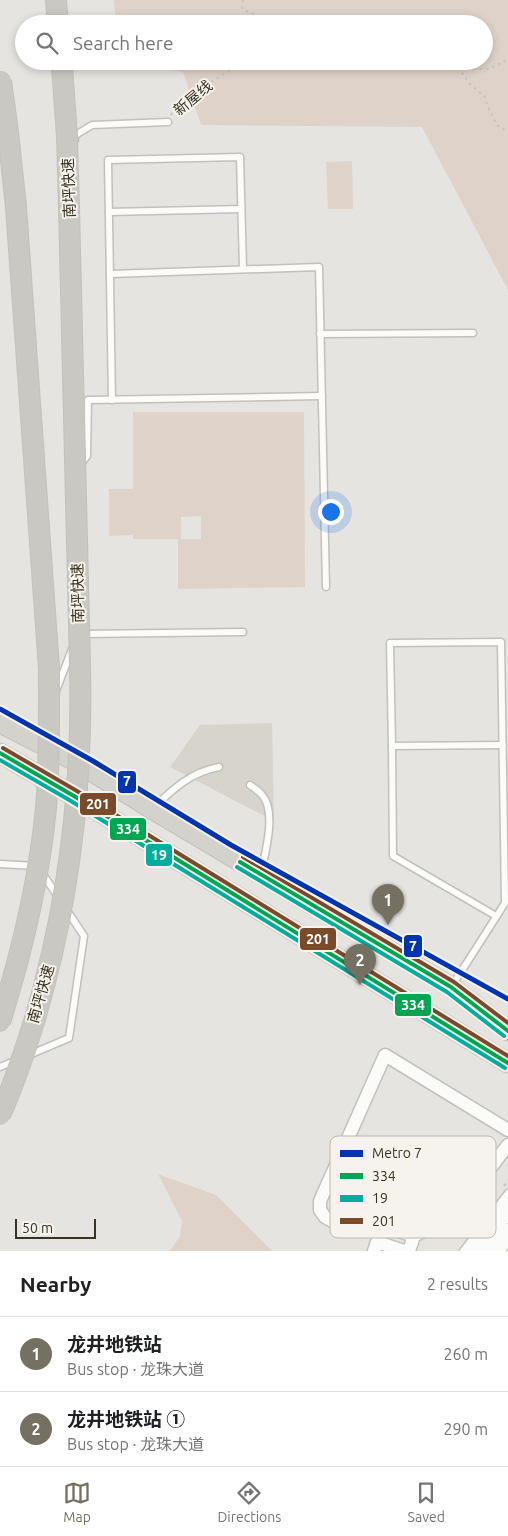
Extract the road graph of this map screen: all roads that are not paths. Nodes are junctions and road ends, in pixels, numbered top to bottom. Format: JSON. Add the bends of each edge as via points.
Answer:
{"nodes":[{"id":1,"x":56,"y":0,"type":"edge"},
{"id":2,"x":57,"y":15,"type":"edge"},
{"id":3,"x":62,"y":70,"type":"edge"},
{"id":4,"x":0,"y":79,"type":"edge"},
{"id":5,"x":168,"y":122,"type":"road end"},
{"id":6,"x":241,"y":208,"type":"junction"},
{"id":7,"x":109,"y":212,"type":"junction"},
{"id":8,"x":243,"y":269,"type":"junction"},
{"id":9,"x":110,"y":274,"type":"junction"},
{"id":10,"x":473,"y":333,"type":"dead end"},
{"id":11,"x":320,"y":334,"type":"junction"},
{"id":12,"x":322,"y":396,"type":"junction"},
{"id":13,"x":112,"y":400,"type":"junction"},
{"id":14,"x":79,"y":467,"type":"junction"},
{"id":15,"x":326,"y":588,"type":"dead end"},
{"id":16,"x":243,"y":632,"type":"dead end"},
{"id":17,"x":76,"y":634,"type":"junction"},
{"id":18,"x":0,"y":723,"type":"edge"},
{"id":19,"x":37,"y":741,"type":"junction"},
{"id":20,"x":503,"y":745,"type":"junction"},
{"id":21,"x":392,"y":746,"type":"junction"},
{"id":22,"x":0,"y":753,"type":"edge"},
{"id":23,"x":219,"y":767,"type":"dead end"},
{"id":24,"x":250,"y":785,"type":"dead end"},
{"id":25,"x":152,"y":809,"type":"junction"},
{"id":26,"x":0,"y":864,"type":"edge"},
{"id":27,"x":261,"y":874,"type":"junction"},
{"id":28,"x":496,"y":916,"type":"junction"},
{"id":29,"x":451,"y":987,"type":"junction"},
{"id":30,"x":0,"y":1022,"type":"edge"},
{"id":31,"x":508,"y":1031,"type":"edge"},
{"id":32,"x":508,"y":1063,"type":"edge"},
{"id":33,"x":0,"y":1068,"type":"edge"},
{"id":34,"x":0,"y":1115,"type":"edge"},
{"id":35,"x":508,"y":1130,"type":"edge"},
{"id":36,"x":349,"y":1136,"type":"edge"},
{"id":37,"x":508,"y":1145,"type":"edge"},
{"id":38,"x":496,"y":1160,"type":"edge"},
{"id":39,"x":330,"y":1179,"type":"edge"},
{"id":40,"x":507,"y":1200,"type":"edge"},
{"id":41,"x":496,"y":1213,"type":"edge"},
{"id":42,"x":330,"y":1220,"type":"edge"},
{"id":43,"x":501,"y":1230,"type":"edge"},
{"id":44,"x":413,"y":1238,"type":"edge"},
{"id":45,"x":474,"y":1238,"type":"edge"},
{"id":46,"x":491,"y":1238,"type":"edge"},
{"id":47,"x":374,"y":1251,"type":"edge"},
{"id":48,"x":404,"y":1251,"type":"edge"},
{"id":49,"x":409,"y":1251,"type":"edge"},
{"id":50,"x":463,"y":1251,"type":"edge"},
{"id":51,"x":475,"y":1251,"type":"edge"},
{"id":52,"x":494,"y":1251,"type":"edge"}],
"edges":[{"from":1,"to":2,"type":"highway"},
{"from":3,"to":34,"type":"highway","name":"南坪快速","bridge":true,"via":[[69,199],[80,636],[78,778],[66,889],[56,939],[26,1046]]},
{"from":4,"to":30,"type":"highway","name":"南坪快速","bridge":true,"via":[[16,216],[49,668],[46,808],[26,931]]},
{"from":5,"to":14,"type":"lane","via":[[92,124],[74,136]]},
{"from":6,"to":7,"type":"lane"},
{"from":6,"to":7,"type":"lane","via":[[240,157],[108,160]]},
{"from":6,"to":8,"type":"lane"},
{"from":7,"to":9,"type":"lane"},
{"from":8,"to":9,"type":"lane"},
{"from":8,"to":11,"type":"lane","via":[[319,266]]},
{"from":9,"to":13,"type":"lane"},
{"from":10,"to":11,"type":"lane"},
{"from":11,"to":12,"type":"lane"},
{"from":12,"to":13,"type":"lane"},
{"from":12,"to":15,"type":"lane"},
{"from":13,"to":14,"type":"lane","via":[[88,400],[87,456]]},
{"from":14,"to":17,"type":"lane"},
{"from":16,"to":17,"type":"lane"},
{"from":17,"to":19,"type":"lane"},
{"from":18,"to":19,"type":"main road"},
{"from":19,"to":25,"type":"main road"},
{"from":20,"to":21,"type":"lane"},
{"from":20,"to":21,"type":"lane","via":[[502,642],[390,643]]},
{"from":20,"to":28,"type":"lane","via":[[505,903]]},
{"from":21,"to":28,"type":"lane","via":[[393,856]]},
{"from":22,"to":32,"type":"main road"},
{"from":23,"to":25,"type":"lane","via":[[180,783]]},
{"from":24,"to":27,"type":"lane","via":[[264,796],[268,811],[270,829]]},
{"from":25,"to":27,"type":"main road"},
{"from":26,"to":33,"type":"lane","via":[[37,866],[84,936],[69,1038]]},
{"from":27,"to":29,"type":"main road"},
{"from":28,"to":29,"type":"lane"},
{"from":29,"to":31,"type":"main road"},
{"from":35,"to":36,"type":"street","via":[[385,1055]]},
{"from":37,"to":38,"type":"street"},
{"from":39,"to":42,"type":"street","via":[[320,1201],[320,1210]]},
{"from":40,"to":41,"type":"lane"},
{"from":40,"to":43,"type":"main road"},
{"from":43,"to":52,"type":"main road"},
{"from":44,"to":49,"type":"street"},
{"from":45,"to":50,"type":"lane"},
{"from":46,"to":51,"type":"main road"},
{"from":47,"to":48,"type":"street","via":[[377,1242]]}]}
